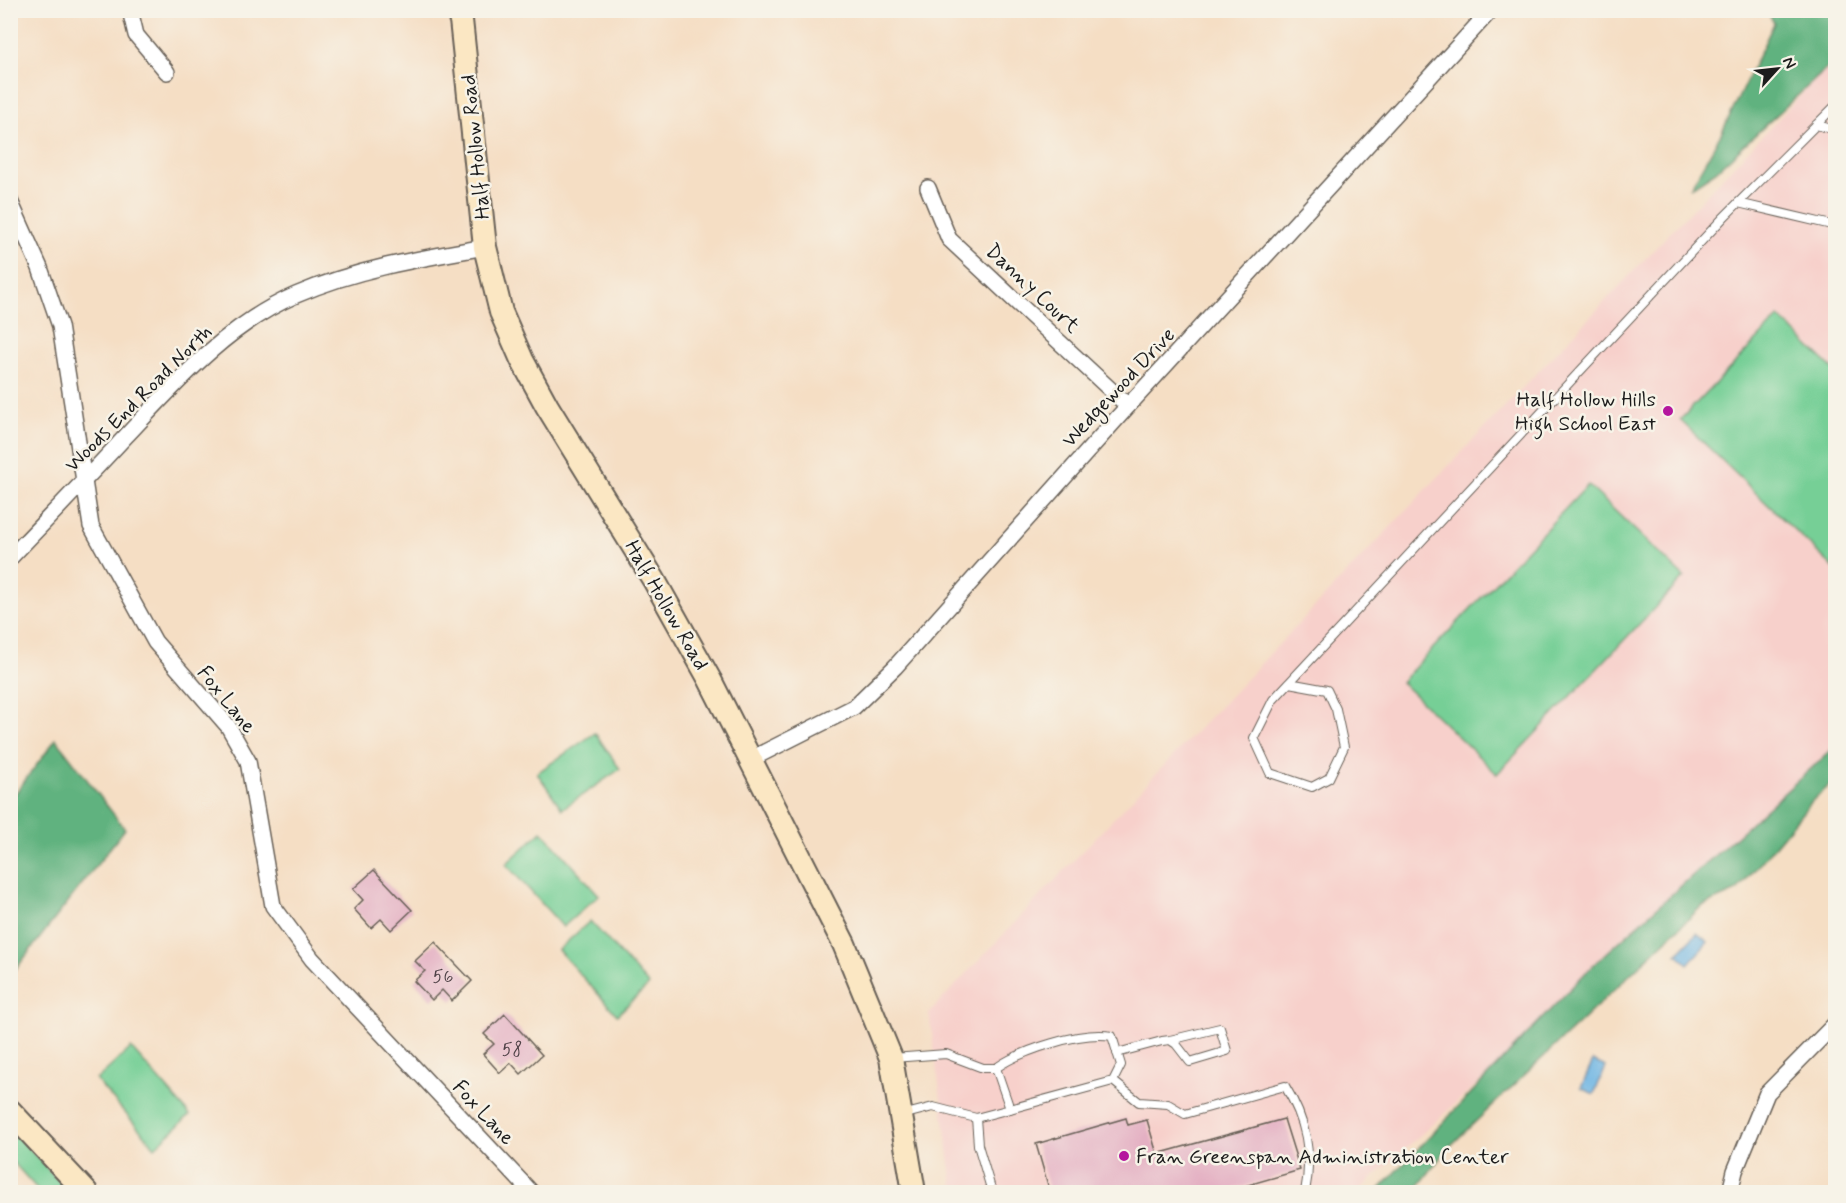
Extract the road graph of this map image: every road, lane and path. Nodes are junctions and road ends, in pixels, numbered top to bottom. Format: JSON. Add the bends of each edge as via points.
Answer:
{"nodes":[{"id":1,"x":130,"y":10,"type":"edge"},
{"id":2,"x":456,"y":10,"type":"edge"},
{"id":3,"x":1491,"y":10,"type":"edge"},
{"id":4,"x":167,"y":72,"type":"dead end"},
{"id":5,"x":1836,"y":105,"type":"edge"},
{"id":6,"x":1816,"y":125,"type":"junction"},
{"id":7,"x":1836,"y":130,"type":"edge"},
{"id":8,"x":928,"y":188,"type":"dead end"},
{"id":9,"x":10,"y":201,"type":"edge"},
{"id":10,"x":1738,"y":203,"type":"junction"},
{"id":11,"x":1836,"y":226,"type":"edge"},
{"id":12,"x":485,"y":247,"type":"junction"},
{"id":13,"x":1128,"y":406,"type":"junction"},
{"id":14,"x":83,"y":481,"type":"junction"},
{"id":15,"x":10,"y":558,"type":"edge"},
{"id":16,"x":1289,"y":683,"type":"junction"},
{"id":17,"x":751,"y":759,"type":"junction"},
{"id":18,"x":1836,"y":1023,"type":"edge"},
{"id":19,"x":1170,"y":1040,"type":"junction"},
{"id":20,"x":1117,"y":1053,"type":"junction"},
{"id":21,"x":891,"y":1058,"type":"junction"},
{"id":22,"x":996,"y":1068,"type":"junction"},
{"id":23,"x":1113,"y":1081,"type":"junction"},
{"id":24,"x":1010,"y":1109,"type":"junction"},
{"id":25,"x":10,"y":1111,"type":"edge"},
{"id":26,"x":901,"y":1116,"type":"junction"},
{"id":27,"x":976,"y":1118,"type":"junction"},
{"id":28,"x":86,"y":1192,"type":"edge"},
{"id":29,"x":531,"y":1192,"type":"edge"},
{"id":30,"x":915,"y":1192,"type":"edge"},
{"id":31,"x":992,"y":1192,"type":"edge"},
{"id":32,"x":1305,"y":1192,"type":"edge"},
{"id":33,"x":1730,"y":1192,"type":"edge"}],
"edges":[{"from":1,"to":4,"type":"street","via":[[136,35]]},
{"from":2,"to":12,"type":"street","name":"Half Hollow Road","via":[[461,20]]},
{"from":3,"to":13,"type":"street","name":"Wedgewood Drive"},
{"from":5,"to":6,"type":"lane"},
{"from":6,"to":7,"type":"lane"},
{"from":6,"to":10,"type":"lane"},
{"from":8,"to":13,"type":"street","name":"Danny Court","via":[[949,239]]},
{"from":9,"to":14,"type":"street","name":"Fox Lane","via":[[60,326]]},
{"from":10,"to":11,"type":"lane"},
{"from":10,"to":16,"type":"lane"},
{"from":12,"to":14,"type":"street","name":"Woods End Road North","via":[[419,258],[296,295],[204,356]]},
{"from":12,"to":17,"type":"street","name":"Half Hollow Road","via":[[501,312],[522,360],[660,590]]},
{"from":13,"to":17,"type":"street","name":"Wedgewood Drive","via":[[895,667],[854,707]]},
{"from":14,"to":15,"type":"street","name":"Woods End Road North"},
{"from":14,"to":29,"type":"street","name":"Fox Lane","via":[[91,526],[155,642],[228,726],[248,761],[273,906],[312,959]]},
{"from":16,"to":16,"type":"lane","via":[[1273,700],[1254,738],[1270,773],[1312,787],[1329,778],[1344,747],[1336,709],[1327,690]]},
{"from":17,"to":21,"type":"street","name":"Half Hollow Road","via":[[844,944]]},
{"from":18,"to":33,"type":"street","via":[[1767,1093]]},
{"from":19,"to":19,"type":"lane","via":[[1190,1062],[1227,1051],[1220,1029]]},
{"from":19,"to":20,"type":"lane"},
{"from":20,"to":22,"type":"lane","via":[[1112,1036],[1096,1033],[1014,1056]]},
{"from":20,"to":23,"type":"lane","via":[[1122,1065]]},
{"from":21,"to":22,"type":"lane","via":[[946,1054],[983,1068]]},
{"from":21,"to":26,"type":"street","name":"Half Hollow Road"},
{"from":22,"to":24,"type":"lane"},
{"from":23,"to":24,"type":"lane"},
{"from":23,"to":32,"type":"lane","via":[[1138,1102],[1168,1104],[1185,1114],[1285,1086],[1297,1105],[1308,1137],[1309,1174]]},
{"from":24,"to":27,"type":"lane"},
{"from":25,"to":28,"type":"street"},
{"from":26,"to":27,"type":"lane","via":[[933,1107]]},
{"from":26,"to":30,"type":"street","name":"Half Hollow Road"},
{"from":27,"to":31,"type":"lane","via":[[978,1145]]}]}
